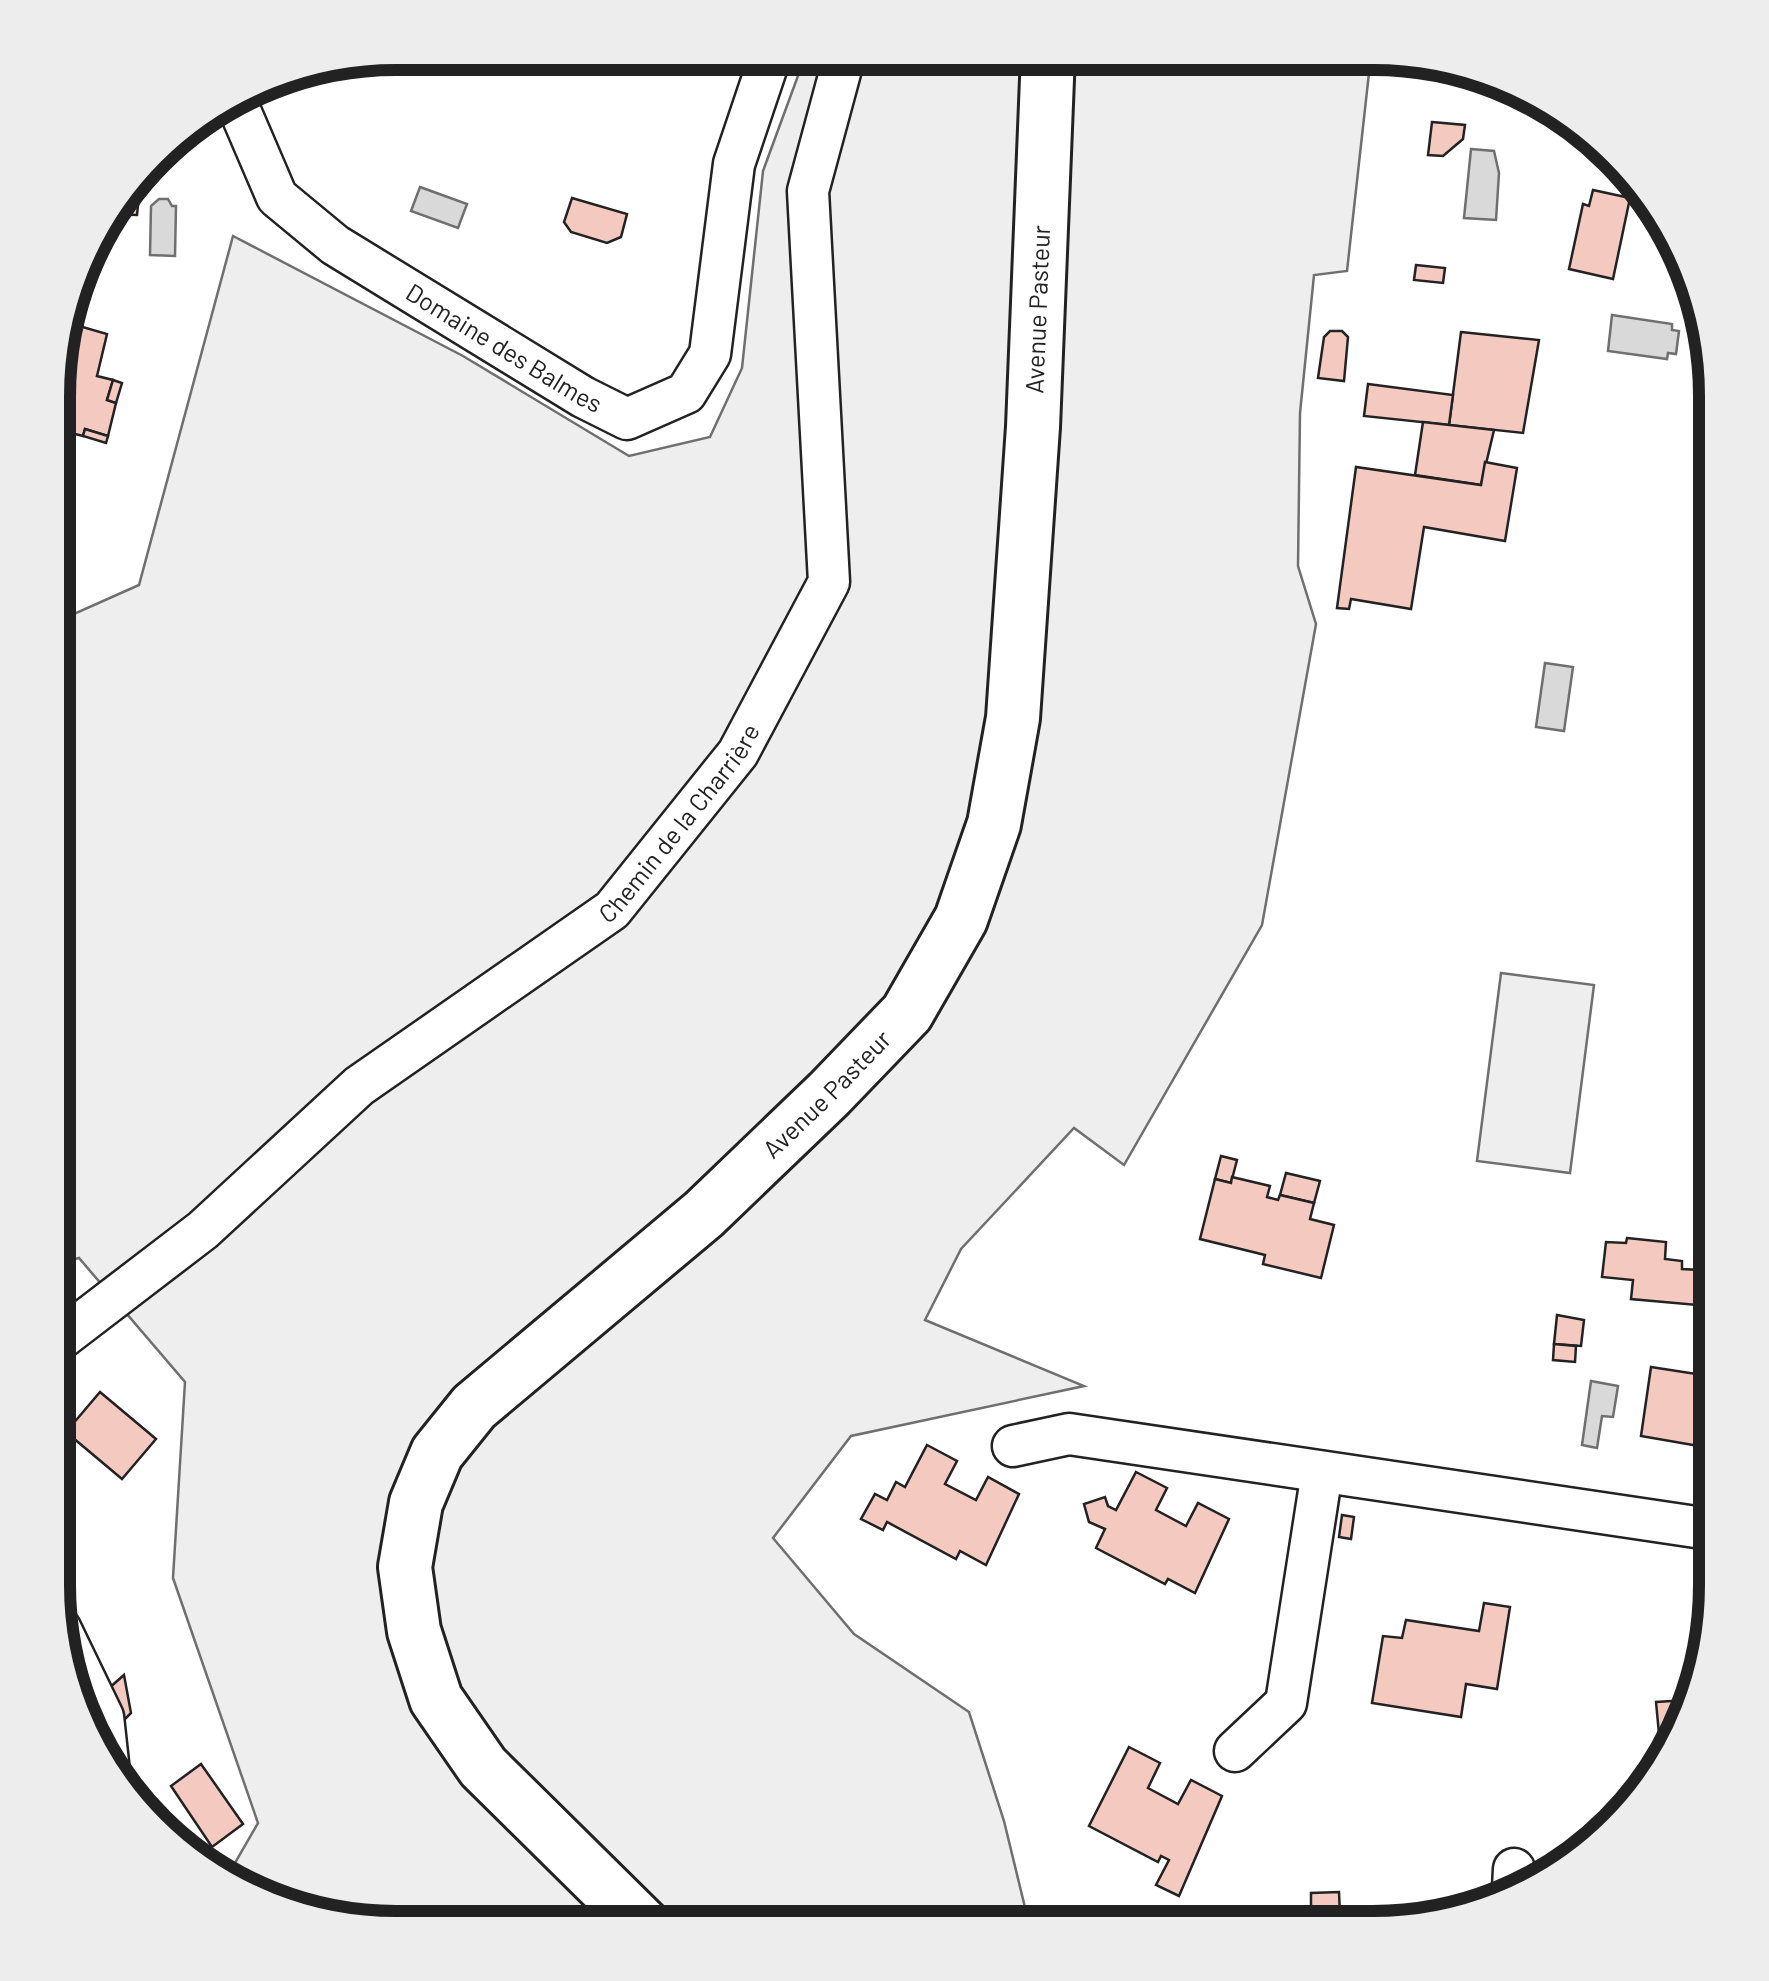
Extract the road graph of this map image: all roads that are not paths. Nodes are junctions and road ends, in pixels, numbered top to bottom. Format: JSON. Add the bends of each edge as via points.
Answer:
{"nodes":[{"id":1,"x":1047,"y":70,"type":"edge"},
{"id":2,"x":765,"y":71,"type":"edge"},
{"id":3,"x":841,"y":71,"type":"edge"},
{"id":4,"x":240,"y":110,"type":"edge"},
{"id":5,"x":71,"y":1331,"type":"edge"},
{"id":6,"x":1014,"y":1446,"type":"dead end"},
{"id":7,"x":1322,"y":1472,"type":"junction"},
{"id":8,"x":1698,"y":1527,"type":"edge"},
{"id":9,"x":84,"y":1677,"type":"edge"},
{"id":10,"x":104,"y":1729,"type":"edge"},
{"id":11,"x":1236,"y":1751,"type":"dead end"},
{"id":12,"x":628,"y":1910,"type":"edge"}],
"edges":[{"from":1,"to":12,"type":"main road","name":"Avenue Pasteur","via":[[1013,718],[994,824],[960,919],[907,1013],[704,1214],[474,1407],[437,1453],[416,1502],[405,1568],[414,1631],[436,1699],[483,1767]]},
{"from":2,"to":4,"type":"street","name":"Domaine des Balmes","via":[[734,164],[710,354],[686,394],[627,419],[335,245],[278,197]]},
{"from":3,"to":5,"type":"street","name":"Chemin de la Charrière","via":[[808,191],[829,582],[738,753],[612,910],[359,1086],[203,1230]]},
{"from":6,"to":7,"type":"street","via":[[1069,1434]]},
{"from":7,"to":8,"type":"street"},
{"from":7,"to":11,"type":"street","via":[[1286,1703]]},
{"from":9,"to":10,"type":"street"}]}
